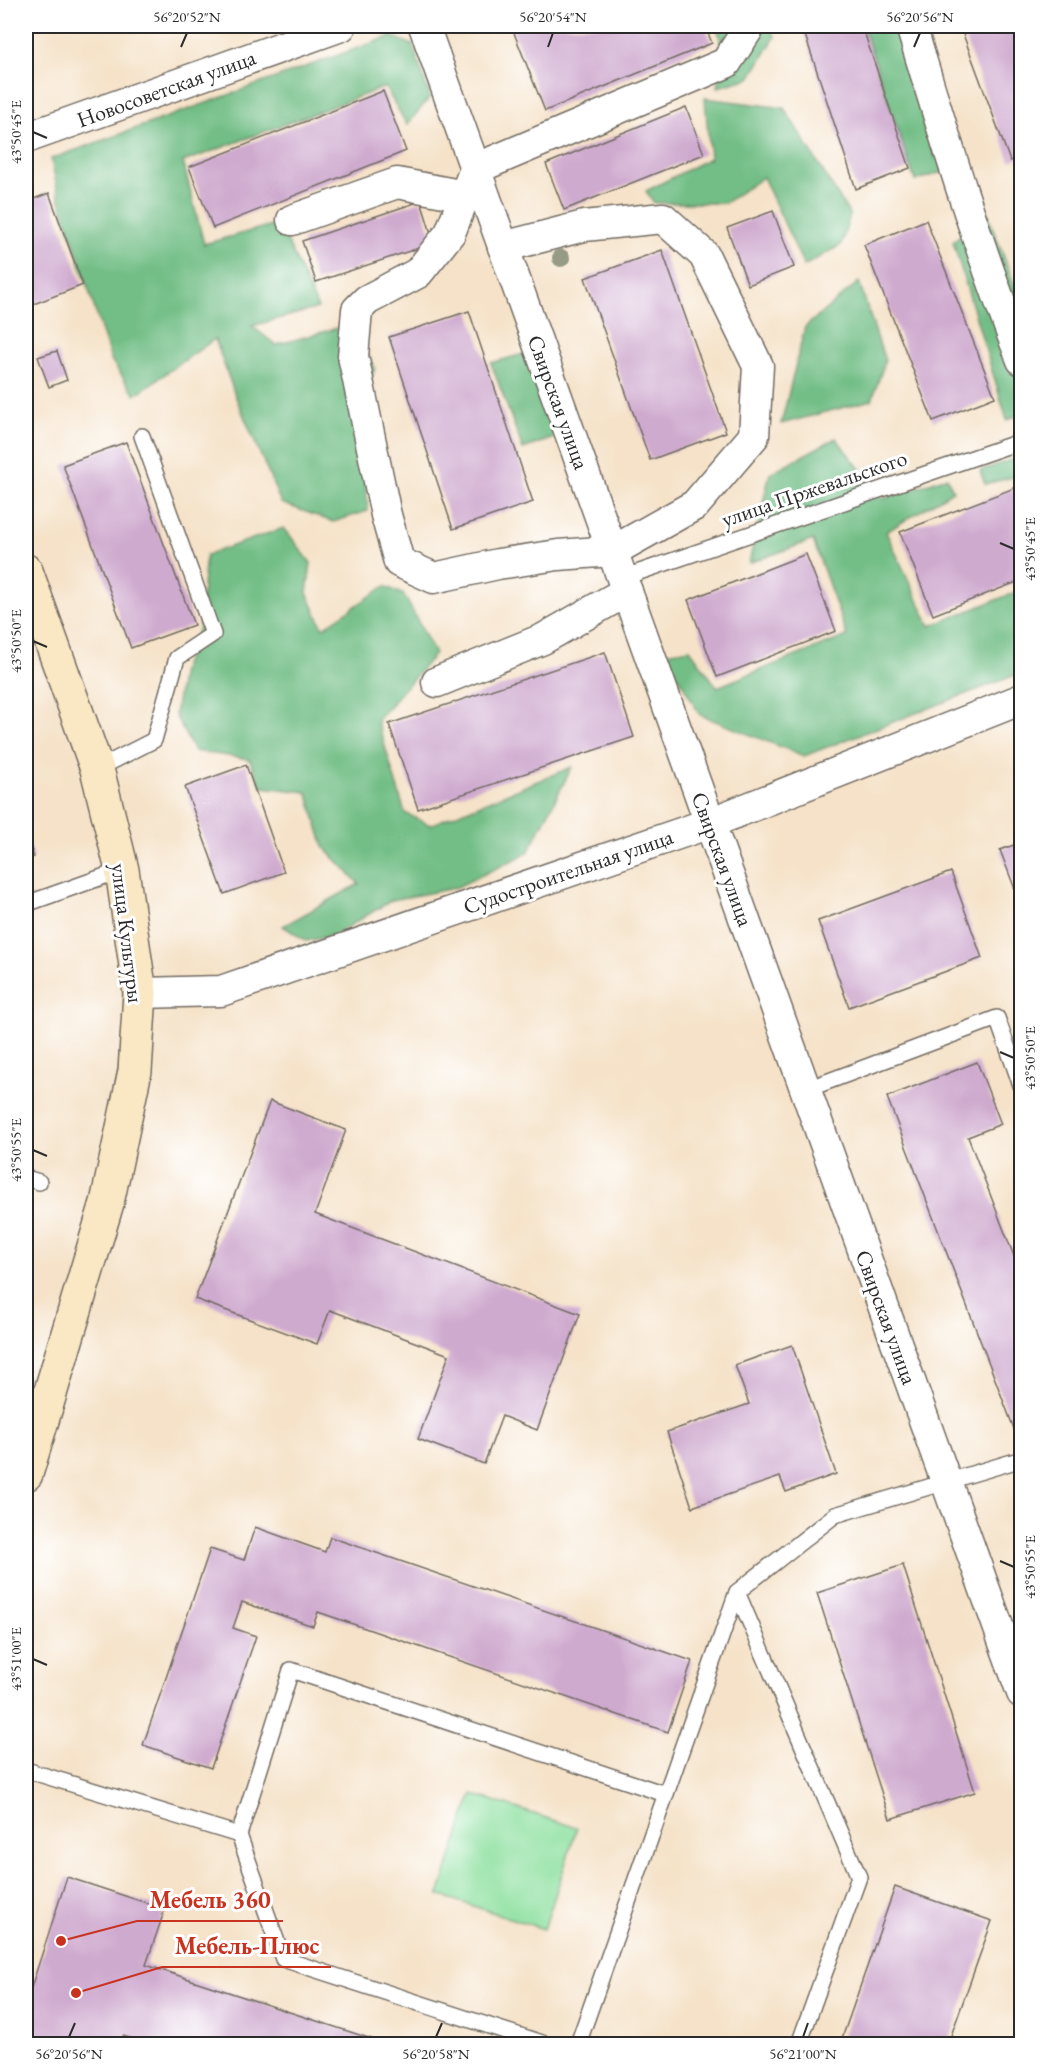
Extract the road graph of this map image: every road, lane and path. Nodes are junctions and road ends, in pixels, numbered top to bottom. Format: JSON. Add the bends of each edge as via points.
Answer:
{"nodes":[{"id":1,"x":341,"y":26,"type":"edge"},
{"id":2,"x":424,"y":26,"type":"edge"},
{"id":3,"x":750,"y":26,"type":"edge"},
{"id":4,"x":911,"y":26,"type":"edge"},
{"id":5,"x":26,"y":138,"type":"edge"},
{"id":6,"x":470,"y":182,"type":"junction"},
{"id":7,"x":292,"y":220,"type":"dead end"},
{"id":8,"x":503,"y":247,"type":"junction"},
{"id":9,"x":1022,"y":360,"type":"edge"},
{"id":10,"x":142,"y":436,"type":"dead end"},
{"id":11,"x":1022,"y":441,"type":"edge"},
{"id":12,"x":26,"y":571,"type":"edge"},
{"id":13,"x":620,"y":573,"type":"junction"},
{"id":14,"x":437,"y":682,"type":"dead end"},
{"id":15,"x":1022,"y":699,"type":"edge"},
{"id":16,"x":97,"y":769,"type":"junction"},
{"id":17,"x":710,"y":823,"type":"junction"},
{"id":18,"x":122,"y":870,"type":"junction"},
{"id":19,"x":26,"y":904,"type":"edge"},
{"id":20,"x":140,"y":993,"type":"junction"},
{"id":21,"x":1022,"y":1088,"type":"edge"},
{"id":22,"x":806,"y":1090,"type":"junction"},
{"id":23,"x":1022,"y":1459,"type":"edge"},
{"id":24,"x":26,"y":1474,"type":"edge"},
{"id":25,"x":946,"y":1483,"type":"junction"},
{"id":26,"x":737,"y":1592,"type":"junction"},
{"id":27,"x":1022,"y":1693,"type":"edge"},
{"id":28,"x":26,"y":1770,"type":"edge"},
{"id":29,"x":665,"y":1794,"type":"junction"},
{"id":30,"x":239,"y":1835,"type":"junction"},
{"id":31,"x":545,"y":2044,"type":"edge"},
{"id":32,"x":578,"y":2044,"type":"edge"},
{"id":33,"x":799,"y":2044,"type":"edge"}],
"edges":[{"from":1,"to":5,"type":"street","name":"Новосоветская улица"},
{"from":2,"to":6,"type":"street","name":"Свирская улица"},
{"from":3,"to":6,"type":"street","via":[[726,63]]},
{"from":4,"to":9,"type":"street","via":[[953,166]]},
{"from":6,"to":7,"type":"street","via":[[397,183]]},
{"from":6,"to":8,"type":"street","name":"Свирская улица"},
{"from":6,"to":13,"type":"street","via":[[450,233],[418,273],[357,310],[353,356],[399,562],[434,578],[558,555]]},
{"from":8,"to":13,"type":"street","name":"Свирская улица"},
{"from":8,"to":13,"type":"street","via":[[584,226],[663,218],[704,255],[758,366],[754,436],[695,505]]},
{"from":10,"to":16,"type":"lane","via":[[213,634],[177,658],[154,740]]},
{"from":11,"to":13,"type":"lane","name":"улица Пржевальского"},
{"from":12,"to":16,"type":"main road","name":"улица Культуры"},
{"from":13,"to":14,"type":"street","via":[[543,639]]},
{"from":13,"to":17,"type":"street","name":"Свирская улица"},
{"from":15,"to":17,"type":"street","name":"Судостроительная улица"},
{"from":16,"to":18,"type":"main road","name":"улица Культуры"},
{"from":17,"to":20,"type":"street","name":"Судостроительная улица","via":[[221,990]]},
{"from":17,"to":22,"type":"street","name":"Свирская улица"},
{"from":18,"to":19,"type":"lane"},
{"from":18,"to":20,"type":"main road","name":"улица Культуры"},
{"from":20,"to":24,"type":"main road","name":"улица Культуры","via":[[135,1071],[107,1203],[40,1408]]},
{"from":21,"to":22,"type":"lane","via":[[997,1018]]},
{"from":22,"to":25,"type":"street","name":"Свирская улица"},
{"from":23,"to":25,"type":"lane"},
{"from":25,"to":26,"type":"lane","via":[[835,1515]]},
{"from":25,"to":27,"type":"street","name":"Свирская улица"},
{"from":26,"to":29,"type":"lane"},
{"from":26,"to":33,"type":"lane","via":[[860,1876]]},
{"from":28,"to":30,"type":"lane"},
{"from":29,"to":30,"type":"lane","via":[[291,1670]]},
{"from":29,"to":32,"type":"lane"},
{"from":30,"to":31,"type":"lane","via":[[283,1959]]}]}
